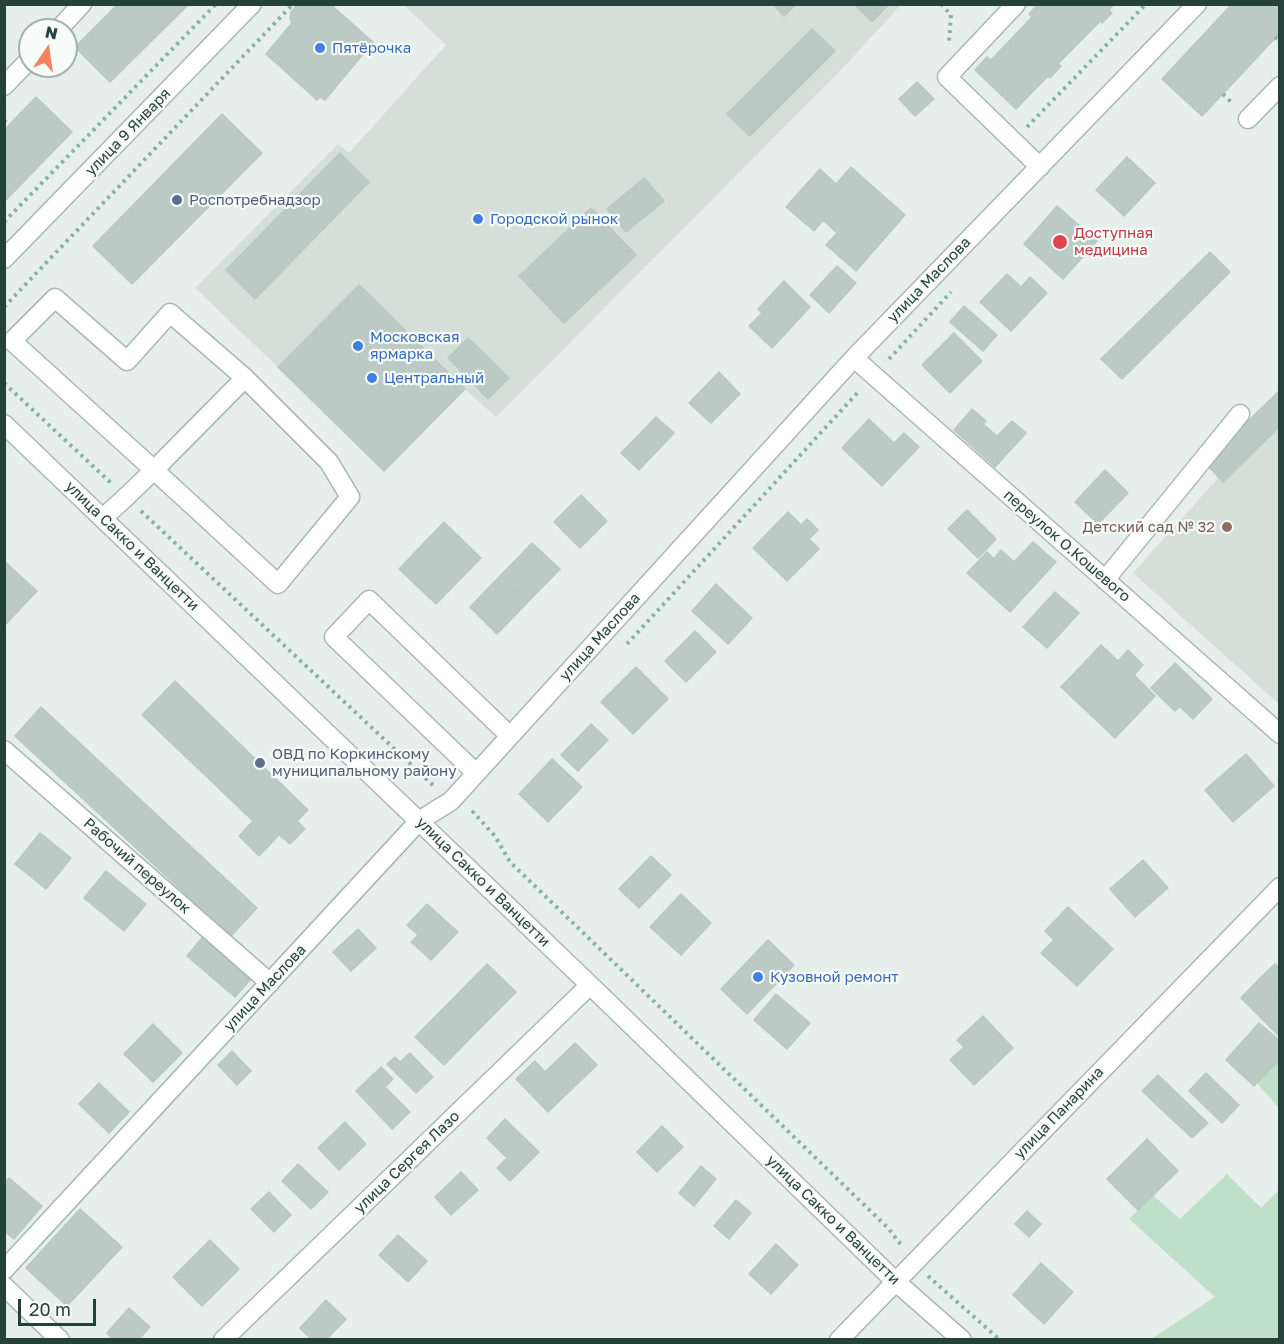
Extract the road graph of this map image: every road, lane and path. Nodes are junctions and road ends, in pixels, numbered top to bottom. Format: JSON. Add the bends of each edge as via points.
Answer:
{"nodes":[{"id":1,"x":82,"y":4,"type":"edge"},
{"id":2,"x":216,"y":4,"type":"edge"},
{"id":3,"x":252,"y":4,"type":"edge"},
{"id":4,"x":293,"y":4,"type":"edge"},
{"id":5,"x":941,"y":4,"type":"edge"},
{"id":6,"x":1016,"y":4,"type":"edge"},
{"id":7,"x":1146,"y":4,"type":"edge"},
{"id":8,"x":1197,"y":4,"type":"edge"},
{"id":9,"x":69,"y":18,"type":"edge"},
{"id":10,"x":18,"y":71,"type":"edge"},
{"id":11,"x":947,"y":77,"type":"junction"},
{"id":12,"x":4,"y":86,"type":"edge"},
{"id":13,"x":1280,"y":86,"type":"edge"},
{"id":14,"x":4,"y":120,"type":"edge"},
{"id":15,"x":1248,"y":120,"type":"dead end"},
{"id":16,"x":9,"y":125,"type":"dead end"},
{"id":17,"x":1013,"y":141,"type":"junction"},
{"id":18,"x":1040,"y":167,"type":"junction"},
{"id":19,"x":4,"y":222,"type":"edge"},
{"id":20,"x":4,"y":259,"type":"edge"},
{"id":21,"x":954,"y":290,"type":"dead end"},
{"id":22,"x":4,"y":307,"type":"edge"},
{"id":23,"x":854,"y":358,"type":"junction"},
{"id":24,"x":873,"y":376,"type":"junction"},
{"id":25,"x":245,"y":378,"type":"junction"},
{"id":26,"x":4,"y":383,"type":"edge"},
{"id":27,"x":1240,"y":414,"type":"dead end"},
{"id":28,"x":4,"y":424,"type":"edge"},
{"id":29,"x":154,"y":470,"type":"junction"},
{"id":30,"x":126,"y":497,"type":"junction"},
{"id":31,"x":103,"y":518,"type":"junction"},
{"id":32,"x":1105,"y":580,"type":"junction"},
{"id":33,"x":625,"y":646,"type":"dead end"},
{"id":34,"x":1280,"y":734,"type":"edge"},
{"id":35,"x":510,"y":736,"type":"junction"},
{"id":36,"x":4,"y":750,"type":"edge"},
{"id":37,"x":476,"y":773,"type":"junction"},
{"id":38,"x":451,"y":801,"type":"junction"},
{"id":39,"x":481,"y":803,"type":"dead end"},
{"id":40,"x":472,"y":812,"type":"junction"},
{"id":41,"x":419,"y":821,"type":"junction"},
{"id":42,"x":1280,"y":887,"type":"edge"},
{"id":43,"x":270,"y":983,"type":"junction"},
{"id":44,"x":590,"y":985,"type":"junction"},
{"id":45,"x":914,"y":1263,"type":"junction"},
{"id":46,"x":4,"y":1270,"type":"edge"},
{"id":47,"x":895,"y":1281,"type":"junction"},
{"id":48,"x":4,"y":1286,"type":"edge"},
{"id":49,"x":60,"y":1340,"type":"edge"},
{"id":50,"x":223,"y":1340,"type":"edge"},
{"id":51,"x":839,"y":1340,"type":"edge"},
{"id":52,"x":962,"y":1340,"type":"edge"},
{"id":53,"x":1000,"y":1340,"type":"edge"}],
"edges":[{"from":1,"to":9,"type":"street"},
{"from":2,"to":19,"type":"path"},
{"from":3,"to":20,"type":"street","name":"улица 9 Января"},
{"from":4,"to":22,"type":"path"},
{"from":5,"to":11,"type":"path","via":[[951,15]]},
{"from":6,"to":11,"type":"street"},
{"from":7,"to":17,"type":"path"},
{"from":8,"to":18,"type":"street","name":"улица Маслова"},
{"from":10,"to":12,"type":"street"},
{"from":11,"to":17,"type":"street"},
{"from":13,"to":15,"type":"street"},
{"from":14,"to":16,"type":"path"},
{"from":17,"to":18,"type":"street"},
{"from":18,"to":23,"type":"street","name":"улица Маслова"},
{"from":21,"to":24,"type":"path"},
{"from":23,"to":24,"type":"street","name":"переулок О.Кошевого"},
{"from":23,"to":35,"type":"street","name":"улица Маслова"},
{"from":24,"to":32,"type":"street","name":"переулок О.Кошевого"},
{"from":24,"to":33,"type":"path"},
{"from":25,"to":29,"type":"street"},
{"from":25,"to":29,"type":"street","via":[[329,462],[350,497],[279,584]]},
{"from":25,"to":29,"type":"street","via":[[170,313],[127,361],[55,298],[12,341]]},
{"from":26,"to":30,"type":"path"},
{"from":27,"to":32,"type":"street"},
{"from":28,"to":31,"type":"street","name":"улица Сакко и Ванцетти"},
{"from":29,"to":30,"type":"street"},
{"from":30,"to":31,"type":"street"},
{"from":30,"to":38,"type":"path"},
{"from":31,"to":41,"type":"street","name":"улица Сакко и Ванцетти"},
{"from":32,"to":34,"type":"street","name":"переулок О.Кошевого"},
{"from":35,"to":37,"type":"street","name":"улица Маслова"},
{"from":35,"to":37,"type":"street","via":[[369,600],[334,637]]},
{"from":36,"to":43,"type":"street","name":"Рабочий переулок"},
{"from":37,"to":38,"type":"street","name":"улица Маслова"},
{"from":38,"to":40,"type":"path"},
{"from":38,"to":41,"type":"street","name":"улица Маслова"},
{"from":39,"to":40,"type":"path"},
{"from":40,"to":45,"type":"path","via":[[495,836],[510,862],[888,1228]]},
{"from":41,"to":43,"type":"street","name":"улица Маслова"},
{"from":41,"to":44,"type":"street","name":"улица Сакко и Ванцетти"},
{"from":42,"to":45,"type":"street","name":"улица Панарина"},
{"from":43,"to":46,"type":"street","name":"улица Маслова"},
{"from":44,"to":47,"type":"street","name":"улица Сакко и Ванцетти"},
{"from":44,"to":50,"type":"street","name":"улица Сергея Лазо"},
{"from":45,"to":47,"type":"street","name":"улица Панарина"},
{"from":45,"to":53,"type":"path"},
{"from":47,"to":51,"type":"street","name":"улица Панарина"},
{"from":47,"to":52,"type":"street","name":"улица Сакко и Ванцетти"},
{"from":48,"to":49,"type":"street"}]}
